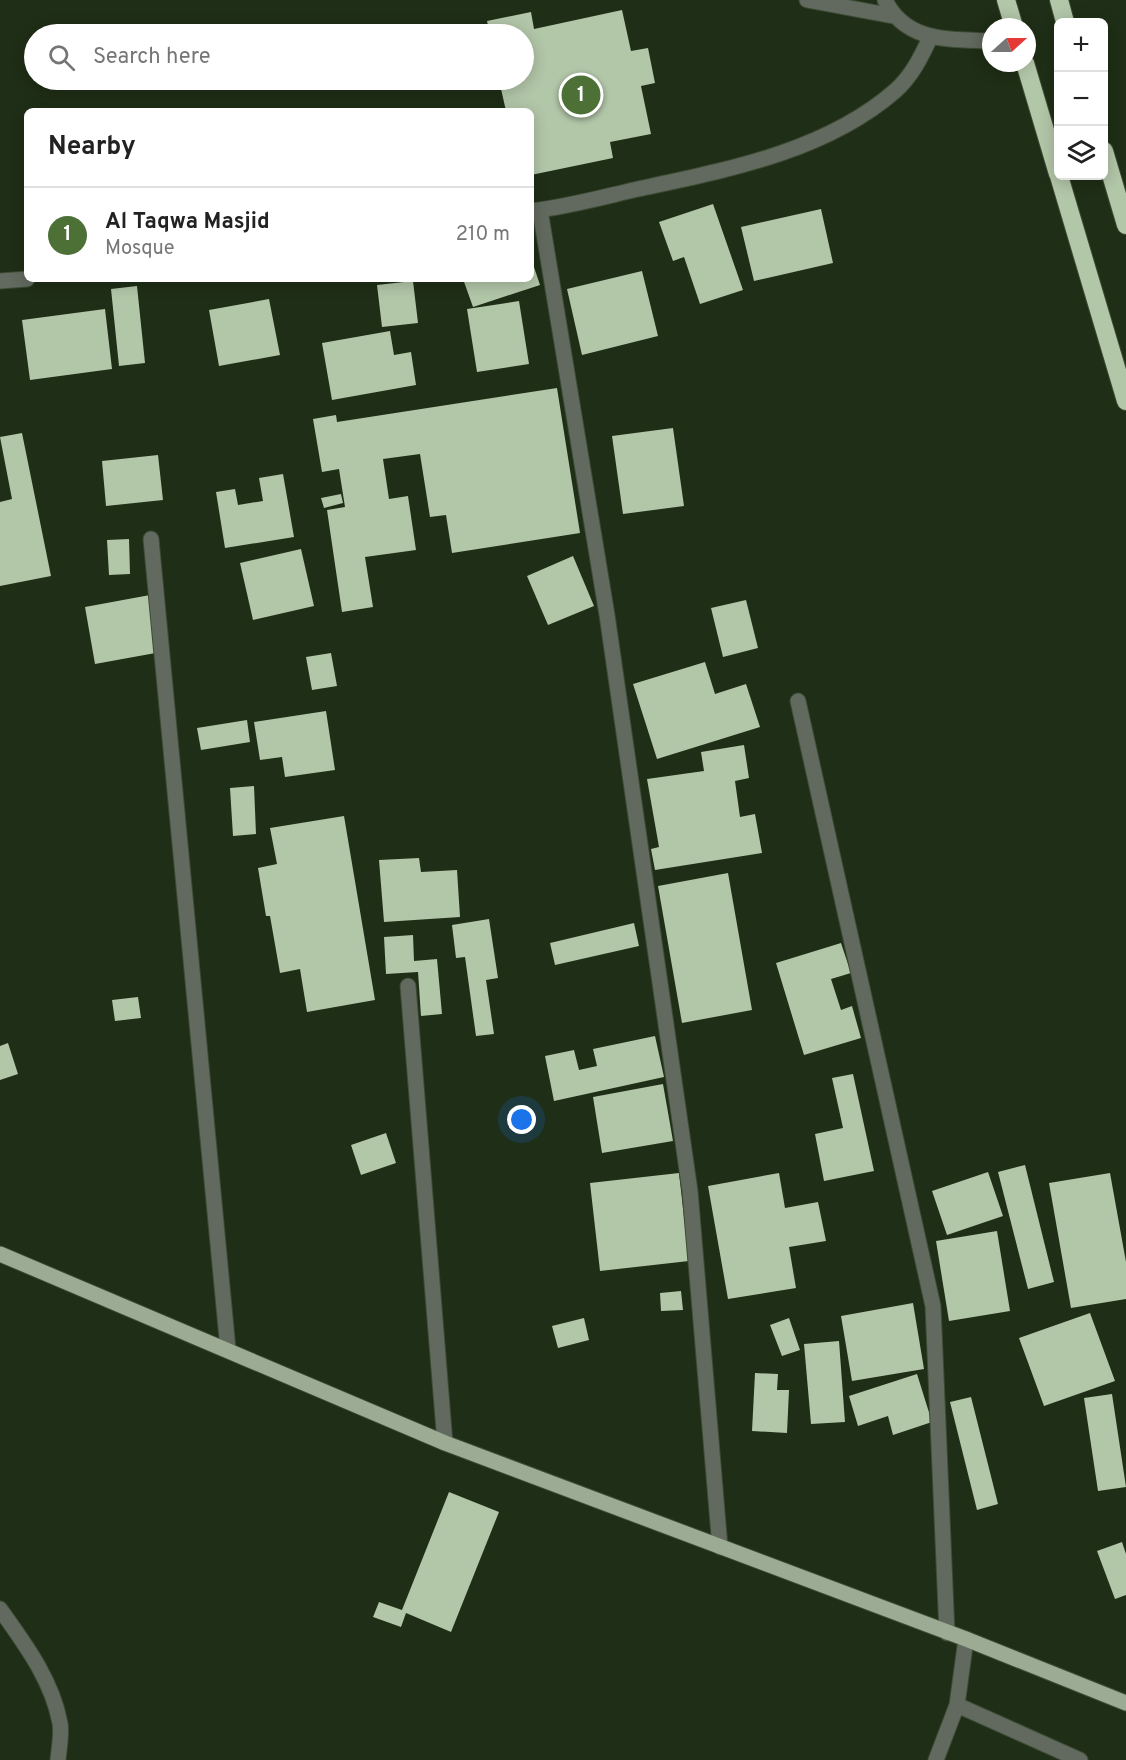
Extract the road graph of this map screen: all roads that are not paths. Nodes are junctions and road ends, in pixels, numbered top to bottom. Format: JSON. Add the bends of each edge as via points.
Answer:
{"nodes":[{"id":1,"x":807,"y":0,"type":"edge"},
{"id":2,"x":885,"y":0,"type":"edge"},
{"id":3,"x":1006,"y":0,"type":"edge"},
{"id":4,"x":1059,"y":0,"type":"edge"},
{"id":5,"x":893,"y":16,"type":"junction"},
{"id":6,"x":1011,"y":18,"type":"edge"},
{"id":7,"x":1064,"y":18,"type":"edge"},
{"id":8,"x":930,"y":38,"type":"junction"},
{"id":9,"x":982,"y":41,"type":"edge"},
{"id":10,"x":1028,"y":72,"type":"edge"},
{"id":11,"x":1054,"y":159,"type":"edge"},
{"id":12,"x":1108,"y":164,"type":"edge"},
{"id":13,"x":1060,"y":180,"type":"edge"},
{"id":14,"x":536,"y":211,"type":"edge"},
{"id":15,"x":1126,"y":225,"type":"edge"},
{"id":16,"x":24,"y":279,"type":"edge"},
{"id":17,"x":0,"y":281,"type":"edge"},
{"id":18,"x":1126,"y":401,"type":"edge"},
{"id":19,"x":151,"y":539,"type":"dead end"},
{"id":20,"x":798,"y":701,"type":"dead end"},
{"id":21,"x":408,"y":986,"type":"dead end"},
{"id":22,"x":0,"y":1254,"type":"edge"},
{"id":23,"x":228,"y":1348,"type":"junction"},
{"id":24,"x":446,"y":1443,"type":"junction"},
{"id":25,"x":720,"y":1547,"type":"junction"},
{"id":26,"x":0,"y":1609,"type":"edge"},
{"id":27,"x":947,"y":1633,"type":"junction"},
{"id":28,"x":966,"y":1639,"type":"junction"},
{"id":29,"x":1126,"y":1703,"type":"edge"},
{"id":30,"x":957,"y":1705,"type":"junction"},
{"id":31,"x":58,"y":1760,"type":"edge"},
{"id":32,"x":936,"y":1760,"type":"edge"},
{"id":33,"x":1080,"y":1760,"type":"edge"}],
"edges":[{"from":1,"to":5,"type":"street"},
{"from":2,"to":5,"type":"street"},
{"from":3,"to":6,"type":"highway"},
{"from":4,"to":7,"type":"highway"},
{"from":5,"to":8,"type":"street"},
{"from":8,"to":9,"type":"street"},
{"from":8,"to":14,"type":"street","via":[[917,66],[896,90],[832,131],[748,165]]},
{"from":10,"to":11,"type":"highway"},
{"from":12,"to":15,"type":"highway"},
{"from":13,"to":18,"type":"highway"},
{"from":14,"to":25,"type":"street","via":[[607,615],[690,1191]]},
{"from":16,"to":17,"type":"street"},
{"from":19,"to":23,"type":"street"},
{"from":20,"to":27,"type":"street","via":[[933,1306]]},
{"from":21,"to":24,"type":"street"},
{"from":22,"to":23,"type":"main road"},
{"from":23,"to":24,"type":"main road"},
{"from":24,"to":25,"type":"main road"},
{"from":25,"to":27,"type":"main road"},
{"from":26,"to":31,"type":"street","via":[[33,1657],[52,1695],[60,1725]]},
{"from":27,"to":28,"type":"main road"},
{"from":28,"to":29,"type":"main road"},
{"from":28,"to":30,"type":"street"},
{"from":30,"to":32,"type":"street"},
{"from":30,"to":33,"type":"street"}]}
